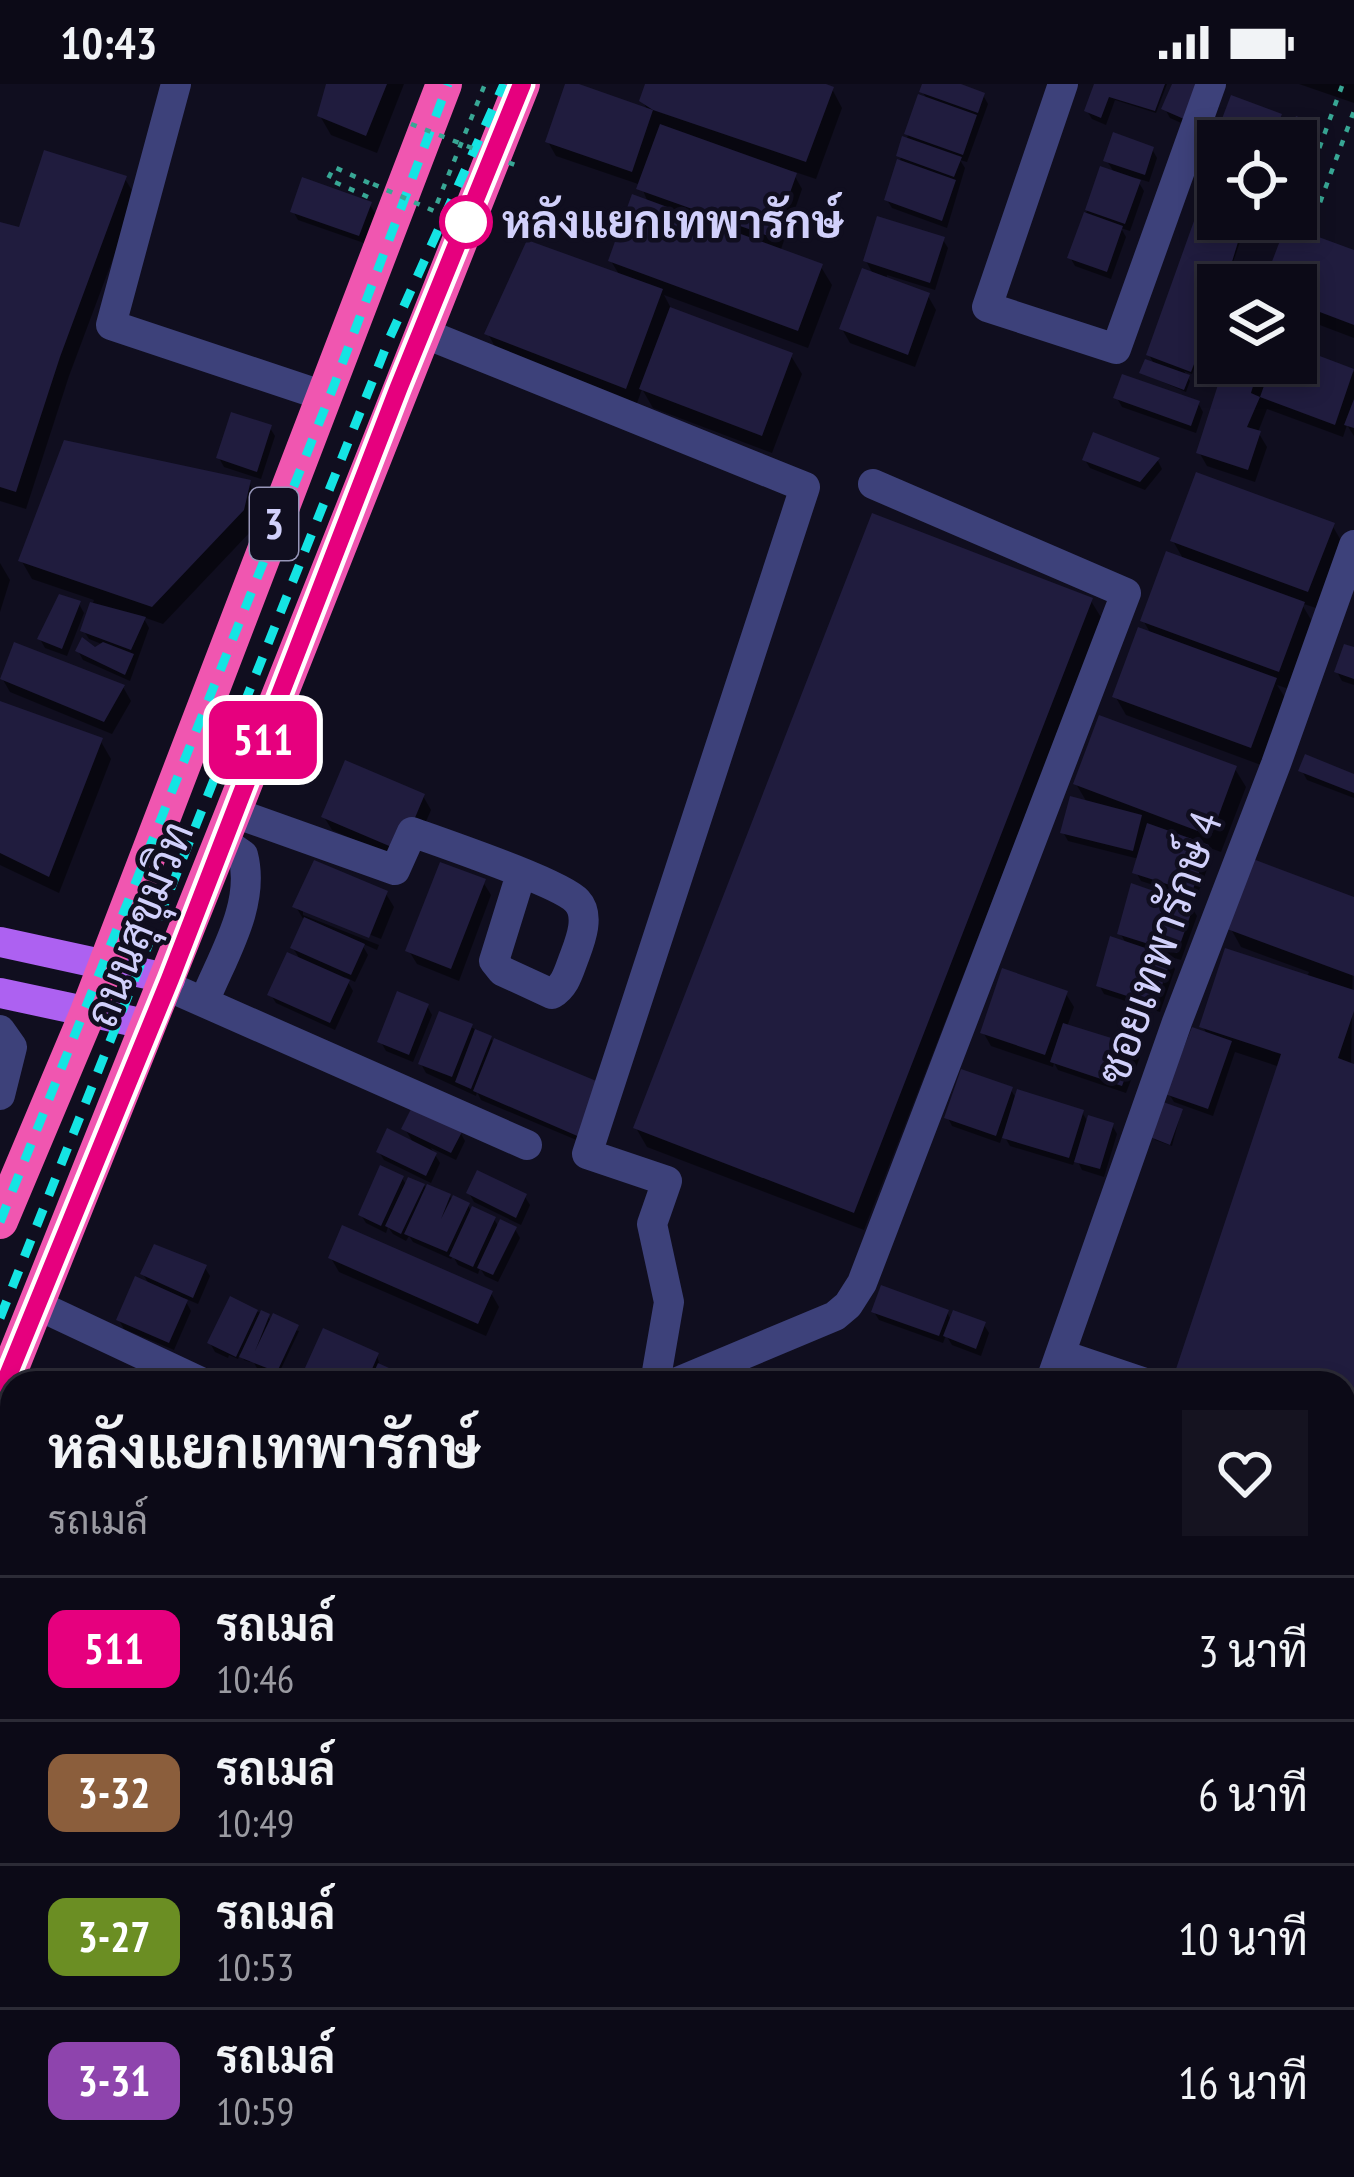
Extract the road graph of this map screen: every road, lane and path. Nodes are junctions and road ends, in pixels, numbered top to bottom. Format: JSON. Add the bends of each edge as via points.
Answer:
{"nodes":[{"id":1,"x":176,"y":84,"type":"edge"},
{"id":2,"x":443,"y":84,"type":"edge"},
{"id":3,"x":484,"y":84,"type":"edge"},
{"id":4,"x":522,"y":84,"type":"edge"},
{"id":5,"x":1064,"y":84,"type":"edge"},
{"id":6,"x":1211,"y":84,"type":"edge"},
{"id":7,"x":1342,"y":86,"type":"edge"},
{"id":8,"x":1354,"y":111,"type":"edge"},
{"id":9,"x":411,"y":124,"type":"dead end"},
{"id":10,"x":461,"y":143,"type":"junction"},
{"id":11,"x":515,"y":165,"type":"dead end"},
{"id":12,"x":368,"y":197,"type":"dead end"},
{"id":13,"x":421,"y":332,"type":"junction"},
{"id":14,"x":324,"y":396,"type":"junction"},
{"id":15,"x":873,"y":484,"type":"dead end"},
{"id":16,"x":1354,"y":544,"type":"edge"},
{"id":17,"x":229,"y":827,"type":"junction"},
{"id":18,"x":521,"y":874,"type":"dead end"},
{"id":19,"x":0,"y":942,"type":"edge"},
{"id":20,"x":105,"y":964,"type":"junction"},
{"id":21,"x":168,"y":982,"type":"junction"},
{"id":22,"x":0,"y":993,"type":"edge"},
{"id":23,"x":204,"y":1002,"type":"junction"},
{"id":24,"x":88,"y":1012,"type":"junction"},
{"id":25,"x":150,"y":1025,"type":"junction"},
{"id":26,"x":0,"y":1030,"type":"edge"},
{"id":27,"x":0,"y":1095,"type":"edge"},
{"id":28,"x":527,"y":1144,"type":"dead end"},
{"id":29,"x":0,"y":1221,"type":"edge"},
{"id":30,"x":37,"y":1305,"type":"junction"},
{"id":31,"x":1056,"y":1369,"type":"edge"},
{"id":32,"x":10,"y":1371,"type":"edge"},
{"id":33,"x":177,"y":1371,"type":"edge"},
{"id":34,"x":657,"y":1371,"type":"edge"},
{"id":35,"x":704,"y":1371,"type":"edge"}],
"edges":[{"from":1,"to":14,"type":"street","via":[[111,325]]},
{"from":2,"to":14,"type":"highway","name":"ถนนสุขุมวิท","number":"3"},
{"from":3,"to":10,"type":"path","bridge":true},
{"from":4,"to":13,"type":"highway","name":"ถนนสุขุมวิท","number":"3"},
{"from":5,"to":6,"type":"street","via":[[987,307],[1116,349]]},
{"from":7,"to":8,"type":"path","via":[[1297,209],[1315,216]]},
{"from":9,"to":10,"type":"path","bridge":true},
{"from":10,"to":11,"type":"path","bridge":true},
{"from":10,"to":12,"type":"path","bridge":true,"via":[[434,211],[334,167],[328,179]]},
{"from":13,"to":17,"type":"highway","name":"ถนนสุขุมวิท","number":"3"},
{"from":13,"to":34,"type":"street","via":[[805,488],[587,1154],[667,1181],[652,1224],[669,1302]]},
{"from":14,"to":20,"type":"highway","name":"ถนนสุขุมวิท","number":"3"},
{"from":15,"to":35,"type":"street","via":[[1126,592],[862,1283],[835,1316]]},
{"from":16,"to":31,"type":"street","name":"ซอยเทพารักษ์ 4"},
{"from":17,"to":18,"type":"street","via":[[395,870],[412,832]]},
{"from":17,"to":21,"type":"highway","name":"ถนนสุขุมวิท","number":"3"},
{"from":17,"to":23,"type":"street","via":[[248,873],[245,901]]},
{"from":19,"to":20,"type":"main road"},
{"from":20,"to":21,"type":"main road"},
{"from":20,"to":24,"type":"highway","name":"ถนนสุขุมวิท","number":"3"},
{"from":21,"to":23,"type":"street"},
{"from":21,"to":25,"type":"highway","name":"ถนนสุขุมวิท","number":"3"},
{"from":22,"to":24,"type":"main road"},
{"from":23,"to":28,"type":"street"},
{"from":24,"to":25,"type":"main road"},
{"from":24,"to":29,"type":"highway","name":"ถนนสุขุมวิท","number":"3"},
{"from":25,"to":30,"type":"highway","name":"ถนนสุขุมวิท","number":"3"},
{"from":26,"to":27,"type":"street","via":[[12,1047]]},
{"from":30,"to":32,"type":"highway","name":"ถนนสุขุมวิท","number":"3"},
{"from":30,"to":33,"type":"street"}]}
